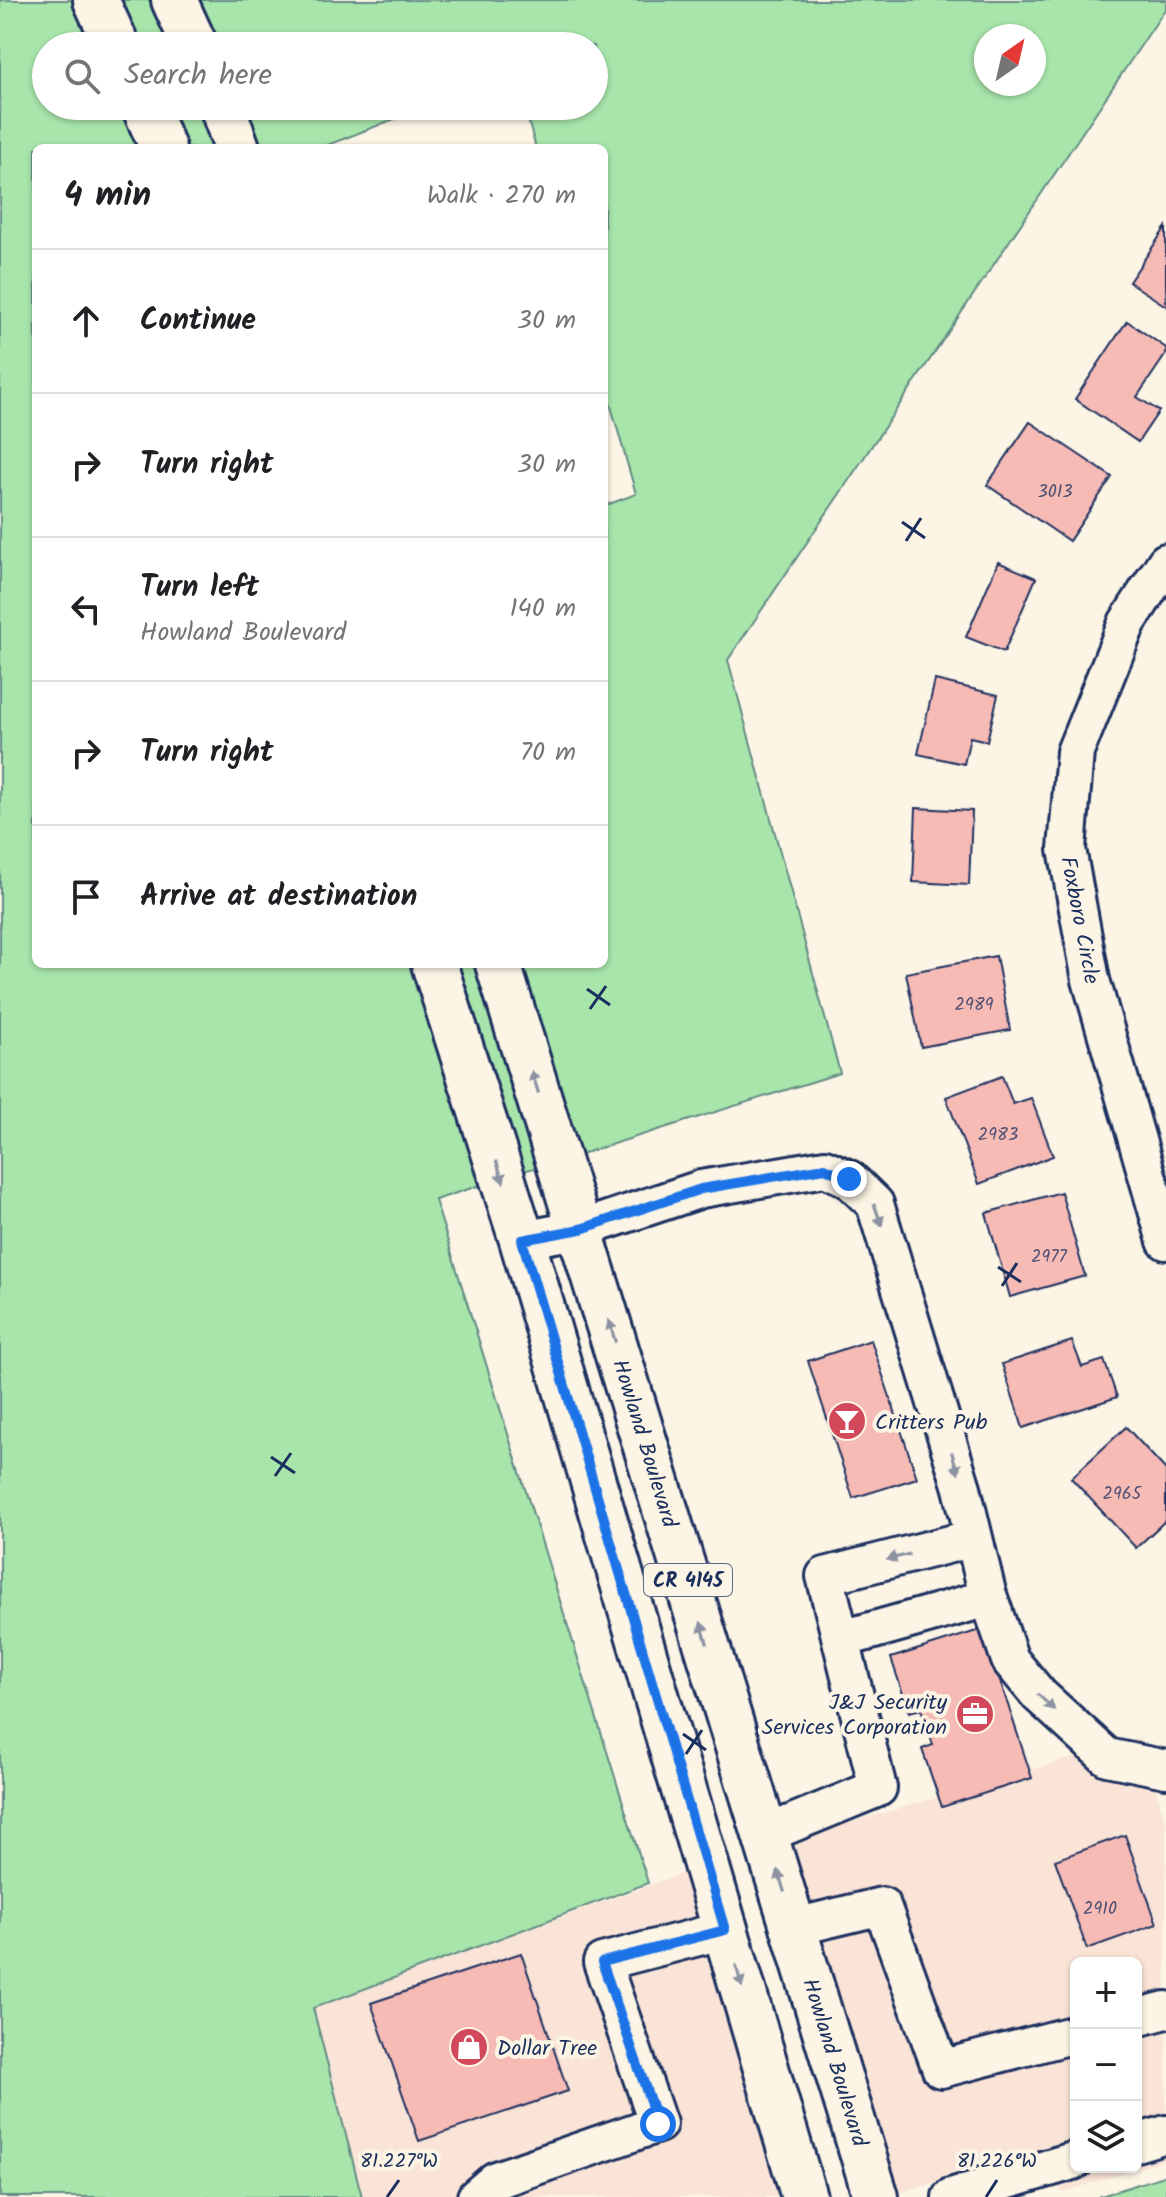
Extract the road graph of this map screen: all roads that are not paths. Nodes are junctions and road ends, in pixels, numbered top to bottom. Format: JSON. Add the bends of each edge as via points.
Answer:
{"nodes":[{"id":1,"x":96,"y":0,"type":"edge"},
{"id":2,"x":174,"y":0,"type":"edge"},
{"id":3,"x":111,"y":32,"type":"edge"},
{"id":4,"x":189,"y":32,"type":"edge"},
{"id":5,"x":150,"y":120,"type":"edge"},
{"id":6,"x":227,"y":120,"type":"edge"},
{"id":7,"x":161,"y":144,"type":"edge"},
{"id":8,"x":236,"y":144,"type":"edge"},
{"id":9,"x":1166,"y":562,"type":"edge"},
{"id":10,"x":435,"y":968,"type":"edge"},
{"id":11,"x":499,"y":968,"type":"edge"},
{"id":12,"x":581,"y":1229,"type":"junction"},
{"id":13,"x":522,"y":1240,"type":"junction"},
{"id":14,"x":1166,"y":1241,"type":"edge"},
{"id":15,"x":974,"y":1538,"type":"junction"},
{"id":16,"x":988,"y":1598,"type":"junction"},
{"id":17,"x":842,"y":1639,"type":"junction"},
{"id":18,"x":1166,"y":1769,"type":"edge"},
{"id":19,"x":766,"y":1834,"type":"junction"},
{"id":20,"x":795,"y":1927,"type":"junction"},
{"id":21,"x":725,"y":1930,"type":"junction"},
{"id":22,"x":1166,"y":2010,"type":"edge"},
{"id":23,"x":1142,"y":2016,"type":"edge"},
{"id":24,"x":1070,"y":2036,"type":"edge"},
{"id":25,"x":1166,"y":2134,"type":"edge"},
{"id":26,"x":1142,"y":2141,"type":"edge"},
{"id":27,"x":1070,"y":2162,"type":"edge"},
{"id":28,"x":476,"y":2197,"type":"edge"},
{"id":29,"x":804,"y":2197,"type":"edge"},
{"id":30,"x":876,"y":2197,"type":"edge"},
{"id":31,"x":951,"y":2197,"type":"edge"}],
"edges":[{"from":1,"to":3,"type":"main road"},
{"from":2,"to":4,"type":"main road"},
{"from":5,"to":7,"type":"main road"},
{"from":6,"to":8,"type":"main road"},
{"from":9,"to":14,"type":"street","name":"Foxboro Circle","via":[[1127,623],[1075,752],[1067,849],[1091,980]]},
{"from":10,"to":13,"type":"main road","number":"CR 4145","one_way":true},
{"from":12,"to":11,"type":"main road","name":"Howland Boulevard","number":"CR 4145","one_way":true},
{"from":12,"to":13,"type":"street"},
{"from":12,"to":15,"type":"street","one_way":true,"via":[[701,1189],[825,1168],[849,1179],[875,1204]]},
{"from":19,"to":12,"type":"main road","name":"Howland Boulevard","number":"CR 4145","one_way":true},
{"from":13,"to":21,"type":"main road","number":"CR 4145"},
{"from":15,"to":16,"type":"street"},
{"from":15,"to":17,"type":"street","one_way":true,"via":[[825,1576]]},
{"from":16,"to":17,"type":"street"},
{"from":16,"to":18,"type":"street","one_way":true,"via":[[1010,1660],[1039,1695],[1107,1757]]},
{"from":17,"to":19,"type":"street","via":[[878,1788]]},
{"from":20,"to":19,"type":"main road","name":"Howland Boulevard","number":"CR 4145","one_way":true},
{"from":20,"to":24,"type":"street","via":[[882,1906],[941,2069]]},
{"from":20,"to":30,"type":"main road","name":"Howland Boulevard","number":"CR 4145"},
{"from":21,"to":28,"type":"street","via":[[602,1962],[658,2124],[496,2180]]},
{"from":21,"to":29,"type":"main road","number":"CR 4145","one_way":true},
{"from":22,"to":23,"type":"street"},
{"from":25,"to":26,"type":"street"},
{"from":27,"to":31,"type":"street"}]}
